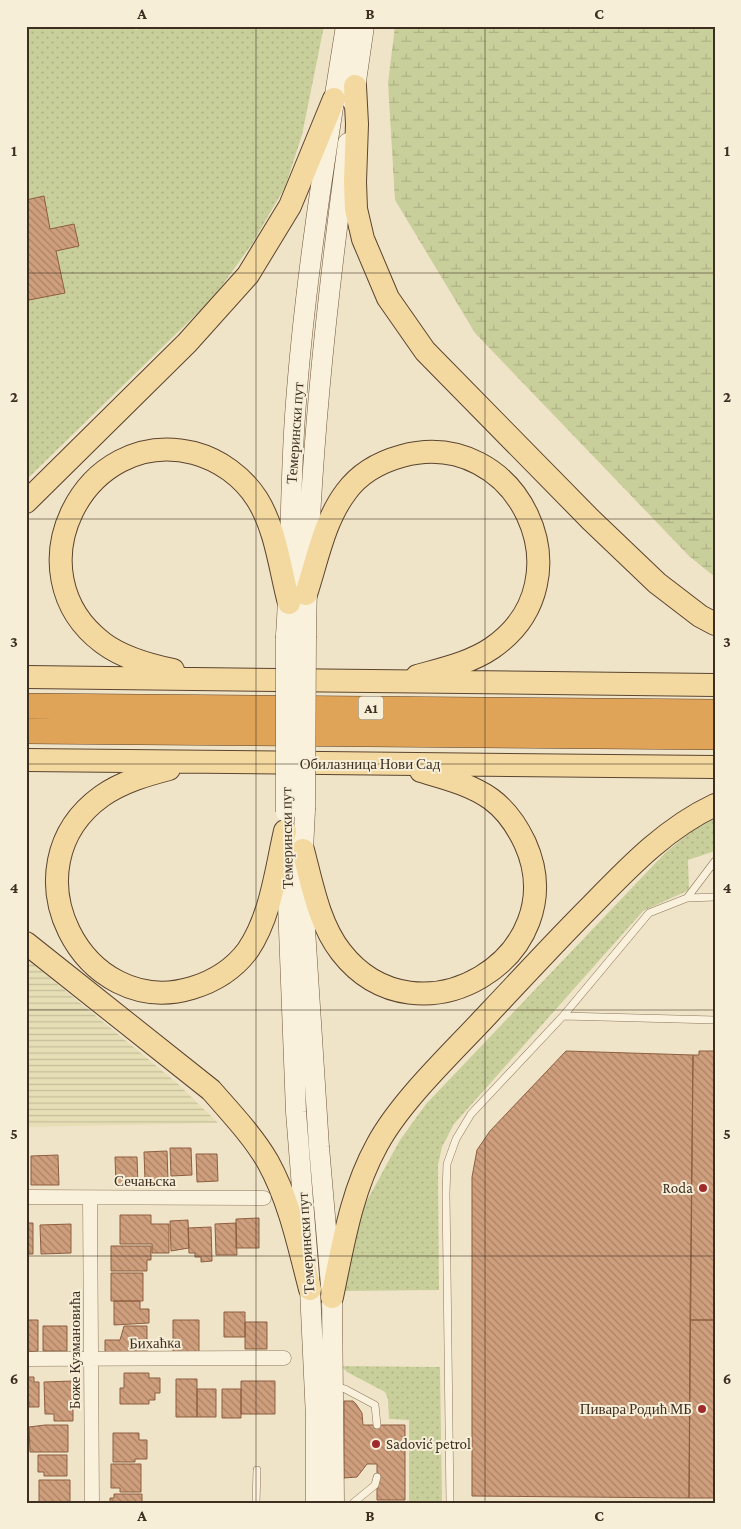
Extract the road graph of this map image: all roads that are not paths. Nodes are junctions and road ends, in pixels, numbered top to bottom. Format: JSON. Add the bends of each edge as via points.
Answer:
{"nodes":[{"id":1,"x":346,"y":26,"type":"edge"},
{"id":2,"x":364,"y":26,"type":"edge"},
{"id":3,"x":355,"y":86,"type":"junction"},
{"id":4,"x":334,"y":99,"type":"junction"},
{"id":5,"x":26,"y":502,"type":"edge"},
{"id":6,"x":297,"y":599,"type":"junction"},
{"id":7,"x":715,"y":624,"type":"edge"},
{"id":8,"x":26,"y":677,"type":"edge"},
{"id":9,"x":209,"y":679,"type":"junction"},
{"id":10,"x":394,"y":682,"type":"junction"},
{"id":11,"x":715,"y":685,"type":"edge"},
{"id":12,"x":26,"y":706,"type":"edge"},
{"id":13,"x":715,"y":712,"type":"edge"},
{"id":14,"x":26,"y":731,"type":"edge"},
{"id":15,"x":715,"y":737,"type":"edge"},
{"id":16,"x":26,"y":760,"type":"edge"},
{"id":17,"x":197,"y":763,"type":"junction"},
{"id":18,"x":400,"y":764,"type":"junction"},
{"id":19,"x":715,"y":768,"type":"edge"},
{"id":20,"x":715,"y":805,"type":"edge"},
{"id":21,"x":292,"y":817,"type":"junction"},
{"id":22,"x":302,"y":850,"type":"junction"},
{"id":23,"x":715,"y":861,"type":"edge"},
{"id":24,"x":715,"y":897,"type":"edge"},
{"id":25,"x":687,"y":898,"type":"junction"},
{"id":26,"x":26,"y":943,"type":"edge"},
{"id":27,"x":563,"y":1016,"type":"junction"},
{"id":28,"x":715,"y":1020,"type":"edge"},
{"id":29,"x":26,"y":1197,"type":"edge"},
{"id":30,"x":90,"y":1198,"type":"junction"},
{"id":31,"x":264,"y":1198,"type":"dead end"},
{"id":32,"x":310,"y":1289,"type":"junction"},
{"id":33,"x":332,"y":1297,"type":"junction"},
{"id":34,"x":284,"y":1358,"type":"dead end"},
{"id":35,"x":26,"y":1359,"type":"edge"},
{"id":36,"x":91,"y":1360,"type":"junction"},
{"id":37,"x":334,"y":1386,"type":"junction"},
{"id":38,"x":377,"y":1424,"type":"dead end"},
{"id":39,"x":256,"y":1470,"type":"dead end"},
{"id":40,"x":377,"y":1477,"type":"dead end"},
{"id":41,"x":92,"y":1503,"type":"edge"},
{"id":42,"x":256,"y":1503,"type":"edge"},
{"id":43,"x":316,"y":1503,"type":"edge"},
{"id":44,"x":334,"y":1503,"type":"edge"},
{"id":45,"x":353,"y":1503,"type":"edge"},
{"id":46,"x":450,"y":1503,"type":"edge"}],
"edges":[{"from":1,"to":4,"type":"main road","name":"Темерински пут"},
{"from":2,"to":3,"type":"main road","name":"Темерински пут"},
{"from":3,"to":6,"type":"main road","name":"Темерински пут","via":[[322,351]]},
{"from":3,"to":7,"type":"main road","via":[[356,209],[363,240],[388,298],[425,351],[591,520],[657,583]]},
{"from":4,"to":5,"type":"main road","via":[[290,206],[248,275],[187,343]]},
{"from":4,"to":6,"type":"main road","name":"Темерински пут","via":[[300,368],[291,499]]},
{"from":6,"to":9,"type":"main road","via":[[262,508],[245,484],[225,466],[189,452],[160,450],[129,458],[94,480],[74,505],[62,537],[61,574],[72,607],[93,634],[114,650],[150,664]]},
{"from":6,"to":10,"type":"main road","via":[[339,502],[354,483],[384,462],[422,452],[448,454],[484,467],[505,482],[525,509],[535,532],[538,573],[526,609],[506,636],[478,656]]},
{"from":6,"to":21,"type":"main road","name":"Темерински пут","bridge":true},
{"from":8,"to":9,"type":"main road"},
{"from":9,"to":10,"type":"main road"},
{"from":10,"to":11,"type":"main road"},
{"from":12,"to":13,"type":"highway","number":"A1"},
{"from":14,"to":15,"type":"highway","number":"A1"},
{"from":16,"to":17,"type":"main road","name":"Обилазница Нови Сад"},
{"from":17,"to":18,"type":"main road","name":"Обилазница Нови Сад"},
{"from":17,"to":21,"type":"main road","via":[[149,775],[111,790],[88,808],[62,850],[57,868],[58,897],[71,936],[94,965],[124,983],[154,991],[188,989],[221,976],[242,957],[261,924]]},
{"from":18,"to":19,"type":"main road","name":"Обилазница Нови Сад"},
{"from":18,"to":22,"type":"main road","via":[[481,793],[499,806],[520,833],[528,850],[533,869],[532,906],[518,942],[495,968],[468,986],[431,994],[390,989],[367,977],[348,961],[333,940],[322,917]]},
{"from":20,"to":33,"type":"main road","via":[[682,824],[634,861],[468,1035],[402,1110],[378,1143],[361,1179]]},
{"from":21,"to":22,"type":"main road","name":"Темерински пут"},
{"from":21,"to":32,"type":"main road","name":"Темерински пут","via":[[296,1112]]},
{"from":22,"to":33,"type":"main road","name":"Темерински пут","via":[[317,1120]]},
{"from":23,"to":25,"type":"lane"},
{"from":24,"to":25,"type":"lane"},
{"from":25,"to":27,"type":"lane","via":[[649,913]]},
{"from":26,"to":32,"type":"main road","via":[[211,1090],[234,1115],[277,1180]]},
{"from":27,"to":28,"type":"lane"},
{"from":27,"to":46,"type":"lane","via":[[471,1114],[456,1139],[447,1164]]},
{"from":29,"to":30,"type":"street","name":"Сечањска"},
{"from":30,"to":31,"type":"street","name":"Сечањска"},
{"from":30,"to":36,"type":"street","name":"Боже Кузмановића"},
{"from":32,"to":43,"type":"main road","name":"Темерински пут"},
{"from":33,"to":37,"type":"main road","name":"Темерински пут"},
{"from":34,"to":36,"type":"street","name":"Бихаћка"},
{"from":35,"to":36,"type":"street","name":"Бихаћка"},
{"from":36,"to":41,"type":"street","name":"Боже Кузмановића"},
{"from":37,"to":38,"type":"lane","via":[[345,1388],[375,1405]]},
{"from":37,"to":44,"type":"main road","name":"Темерински пут"},
{"from":39,"to":42,"type":"lane"},
{"from":40,"to":45,"type":"lane","via":[[375,1485]]}]}
